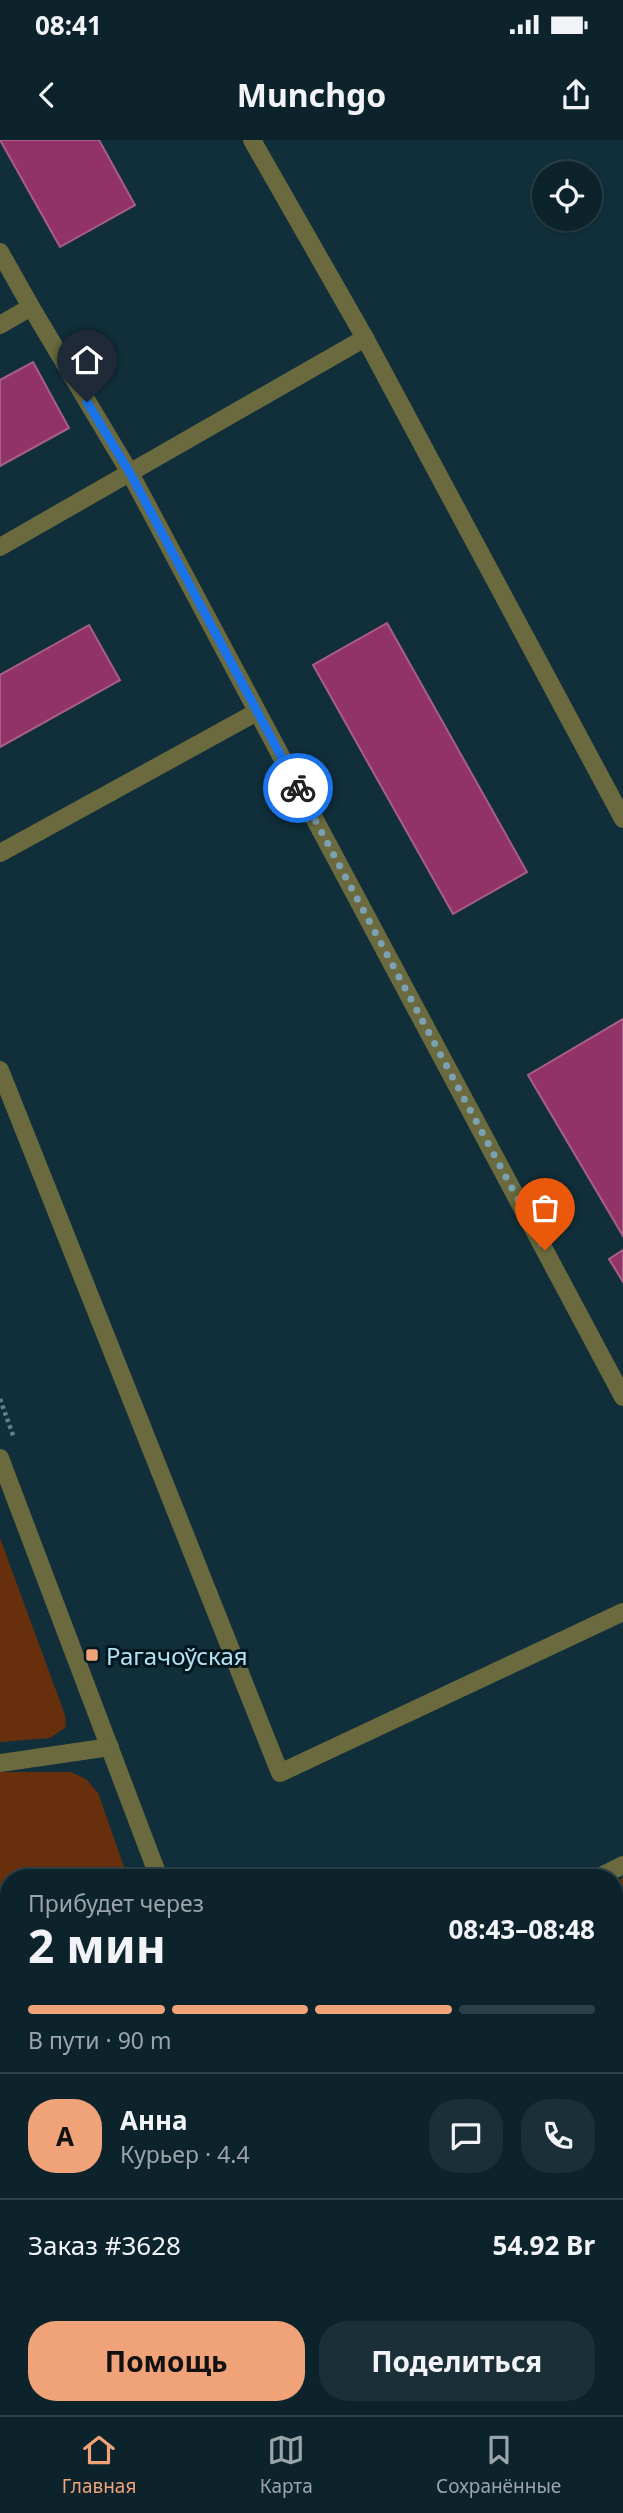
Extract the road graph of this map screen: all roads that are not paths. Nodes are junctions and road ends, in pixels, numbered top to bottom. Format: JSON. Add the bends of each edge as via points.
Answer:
{"nodes":[{"id":1,"x":252,"y":140,"type":"edge"},
{"id":2,"x":0,"y":252,"type":"edge"},
{"id":3,"x":31,"y":307,"type":"junction"},
{"id":4,"x":0,"y":325,"type":"edge"},
{"id":5,"x":365,"y":338,"type":"junction"},
{"id":6,"x":130,"y":473,"type":"junction"},
{"id":7,"x":0,"y":547,"type":"edge"},
{"id":8,"x":257,"y":712,"type":"junction"},
{"id":9,"x":623,"y":818,"type":"edge"},
{"id":10,"x":0,"y":853,"type":"edge"},
{"id":11,"x":0,"y":1070,"type":"edge"},
{"id":12,"x":623,"y":1397,"type":"edge"},
{"id":13,"x":0,"y":1458,"type":"edge"},
{"id":14,"x":623,"y":1612,"type":"edge"},
{"id":15,"x":110,"y":1747,"type":"junction"},
{"id":16,"x":0,"y":1763,"type":"edge"},
{"id":17,"x":156,"y":1869,"type":"edge"}],
"edges":[{"from":1,"to":5,"type":"street"},
{"from":2,"to":3,"type":"street"},
{"from":3,"to":4,"type":"street"},
{"from":3,"to":6,"type":"street"},
{"from":5,"to":6,"type":"street"},
{"from":5,"to":9,"type":"street"},
{"from":6,"to":7,"type":"street"},
{"from":6,"to":8,"type":"street"},
{"from":8,"to":10,"type":"street"},
{"from":8,"to":12,"type":"street"},
{"from":11,"to":14,"type":"street","via":[[281,1773]]},
{"from":13,"to":15,"type":"street"},
{"from":15,"to":16,"type":"street"},
{"from":15,"to":17,"type":"street"}]}
